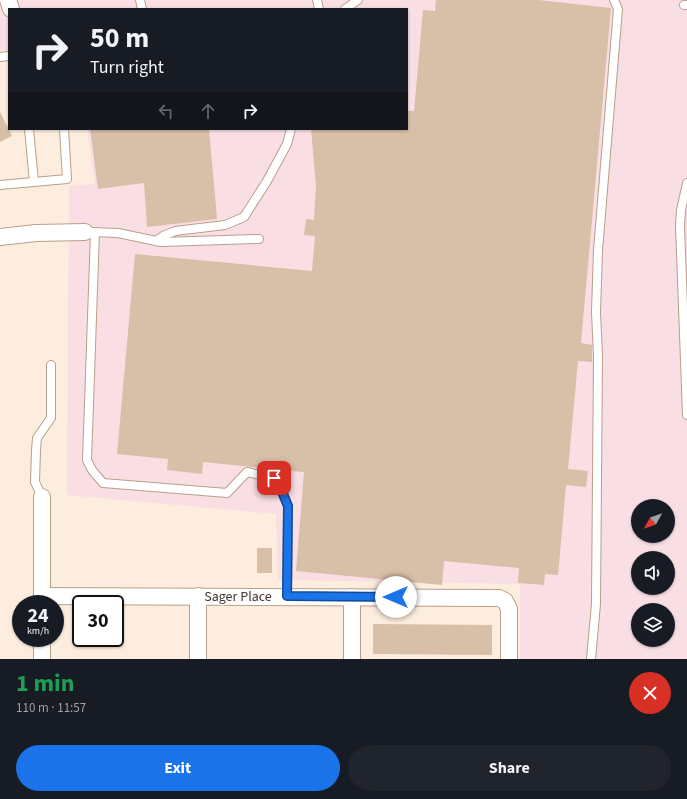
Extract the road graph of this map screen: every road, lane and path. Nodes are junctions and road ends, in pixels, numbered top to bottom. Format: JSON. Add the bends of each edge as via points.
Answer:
{"nodes":[{"id":1,"x":358,"y":0,"type":"edge"},
{"id":2,"x":614,"y":0,"type":"edge"},
{"id":3,"x":346,"y":8,"type":"edge"},
{"id":4,"x":29,"y":130,"type":"edge"},
{"id":5,"x":64,"y":130,"type":"edge"},
{"id":6,"x":291,"y":130,"type":"edge"},
{"id":7,"x":34,"y":182,"type":"junction"},
{"id":8,"x":687,"y":183,"type":"edge"},
{"id":9,"x":0,"y":185,"type":"edge"},
{"id":10,"x":90,"y":232,"type":"junction"},
{"id":11,"x":0,"y":237,"type":"edge"},
{"id":12,"x":259,"y":239,"type":"dead end"},
{"id":13,"x":156,"y":241,"type":"junction"},
{"id":14,"x":51,"y":365,"type":"dead end"},
{"id":15,"x":687,"y":415,"type":"edge"},
{"id":16,"x":42,"y":498,"type":"joint"},
{"id":17,"x":42,"y":595,"type":"edge"},
{"id":18,"x":198,"y":596,"type":"junction"},
{"id":19,"x":287,"y":596,"type":"junction"},
{"id":20,"x":352,"y":597,"type":"junction"},
{"id":21,"x":64,"y":599,"type":"edge"},
{"id":22,"x":42,"y":647,"type":"edge"},
{"id":23,"x":42,"y":659,"type":"edge"},
{"id":24,"x":198,"y":659,"type":"edge"},
{"id":25,"x":352,"y":659,"type":"edge"},
{"id":26,"x":509,"y":659,"type":"edge"},
{"id":27,"x":591,"y":659,"type":"edge"}],
"edges":[{"from":1,"to":3,"type":"lane"},
{"from":2,"to":27,"type":"lane","via":[[618,8],[598,250],[596,604]]},
{"from":4,"to":7,"type":"lane"},
{"from":5,"to":7,"type":"lane","via":[[67,179]]},
{"from":6,"to":13,"type":"lane","via":[[287,144],[244,217],[225,225],[174,231]]},
{"from":7,"to":9,"type":"lane"},
{"from":8,"to":15,"type":"lane","via":[[680,226]]},
{"from":10,"to":11,"type":"street"},
{"from":10,"to":13,"type":"lane","via":[[118,233]]},
{"from":10,"to":19,"type":"lane","via":[[87,460],[92,470],[103,483],[227,493],[246,472],[274,478],[288,506]]},
{"from":12,"to":13,"type":"lane"},
{"from":14,"to":16,"type":"lane","via":[[51,418],[37,438],[36,450],[35,482]]},
{"from":16,"to":17,"type":"street"},
{"from":18,"to":19,"type":"street","name":"Sager Place"},
{"from":18,"to":21,"type":"street","name":"Sager Place"},
{"from":18,"to":24,"type":"street"},
{"from":19,"to":20,"type":"street","name":"Sager Place"},
{"from":20,"to":25,"type":"street"},
{"from":20,"to":26,"type":"street","name":"Sager Place","via":[[499,598],[505,601],[509,609]]},
{"from":22,"to":23,"type":"street"}]}
